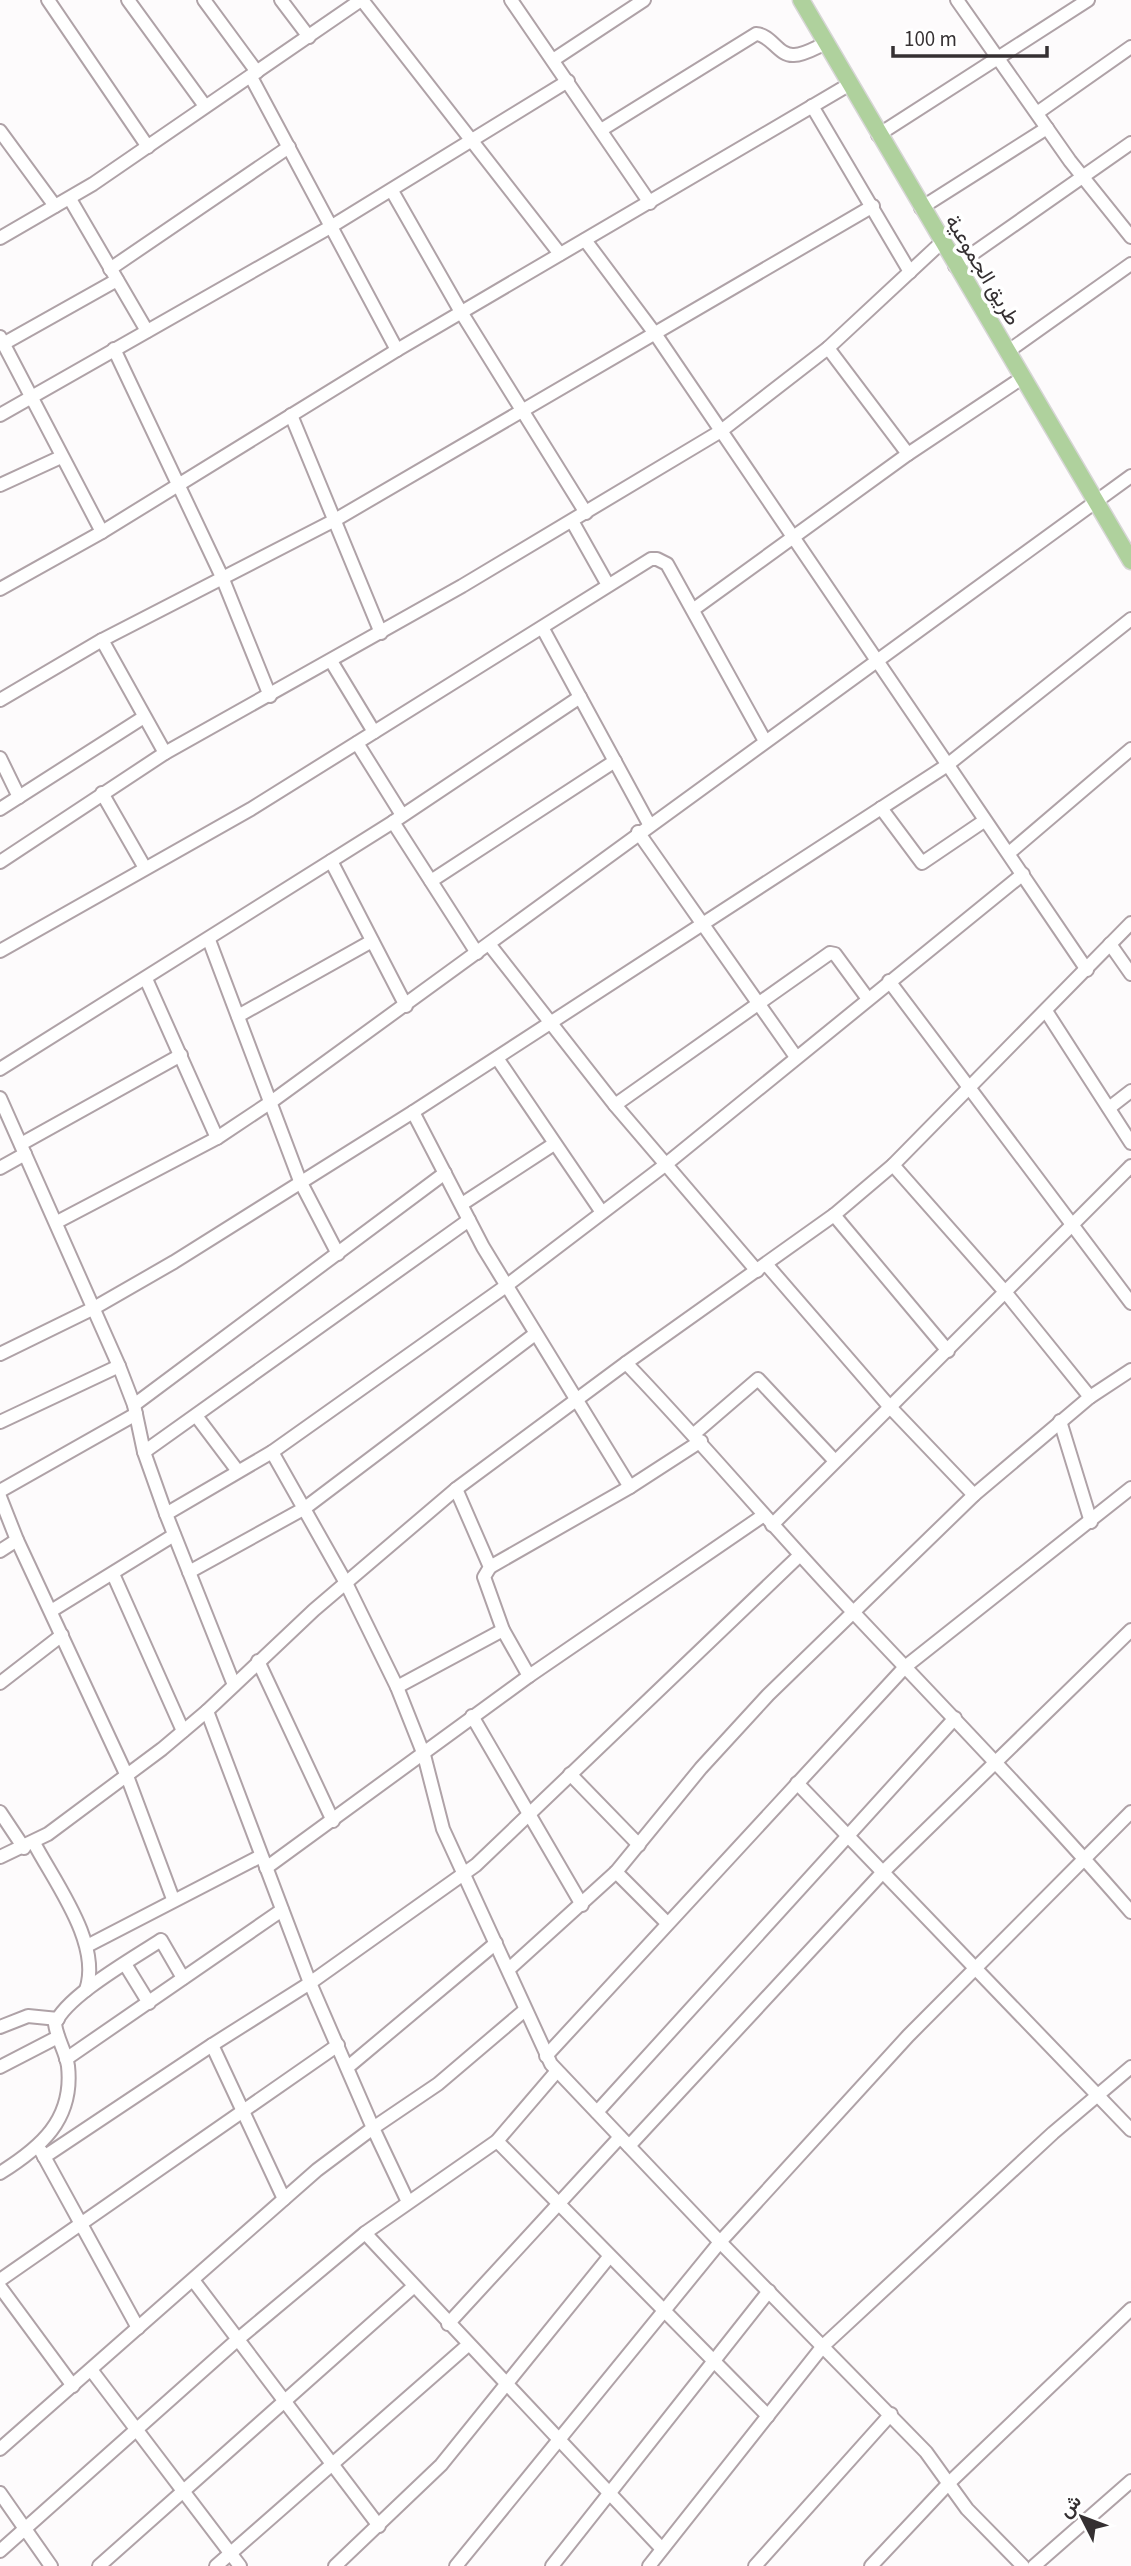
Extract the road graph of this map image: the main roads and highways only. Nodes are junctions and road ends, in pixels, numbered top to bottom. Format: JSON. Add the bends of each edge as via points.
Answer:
{"nodes":[{"id":1,"x":801,"y":0,"type":"edge"},
{"id":2,"x":1131,"y":561,"type":"edge"}],
"edges":[{"from":1,"to":2,"type":"main road","name":"طريق الجموعية"}]}
